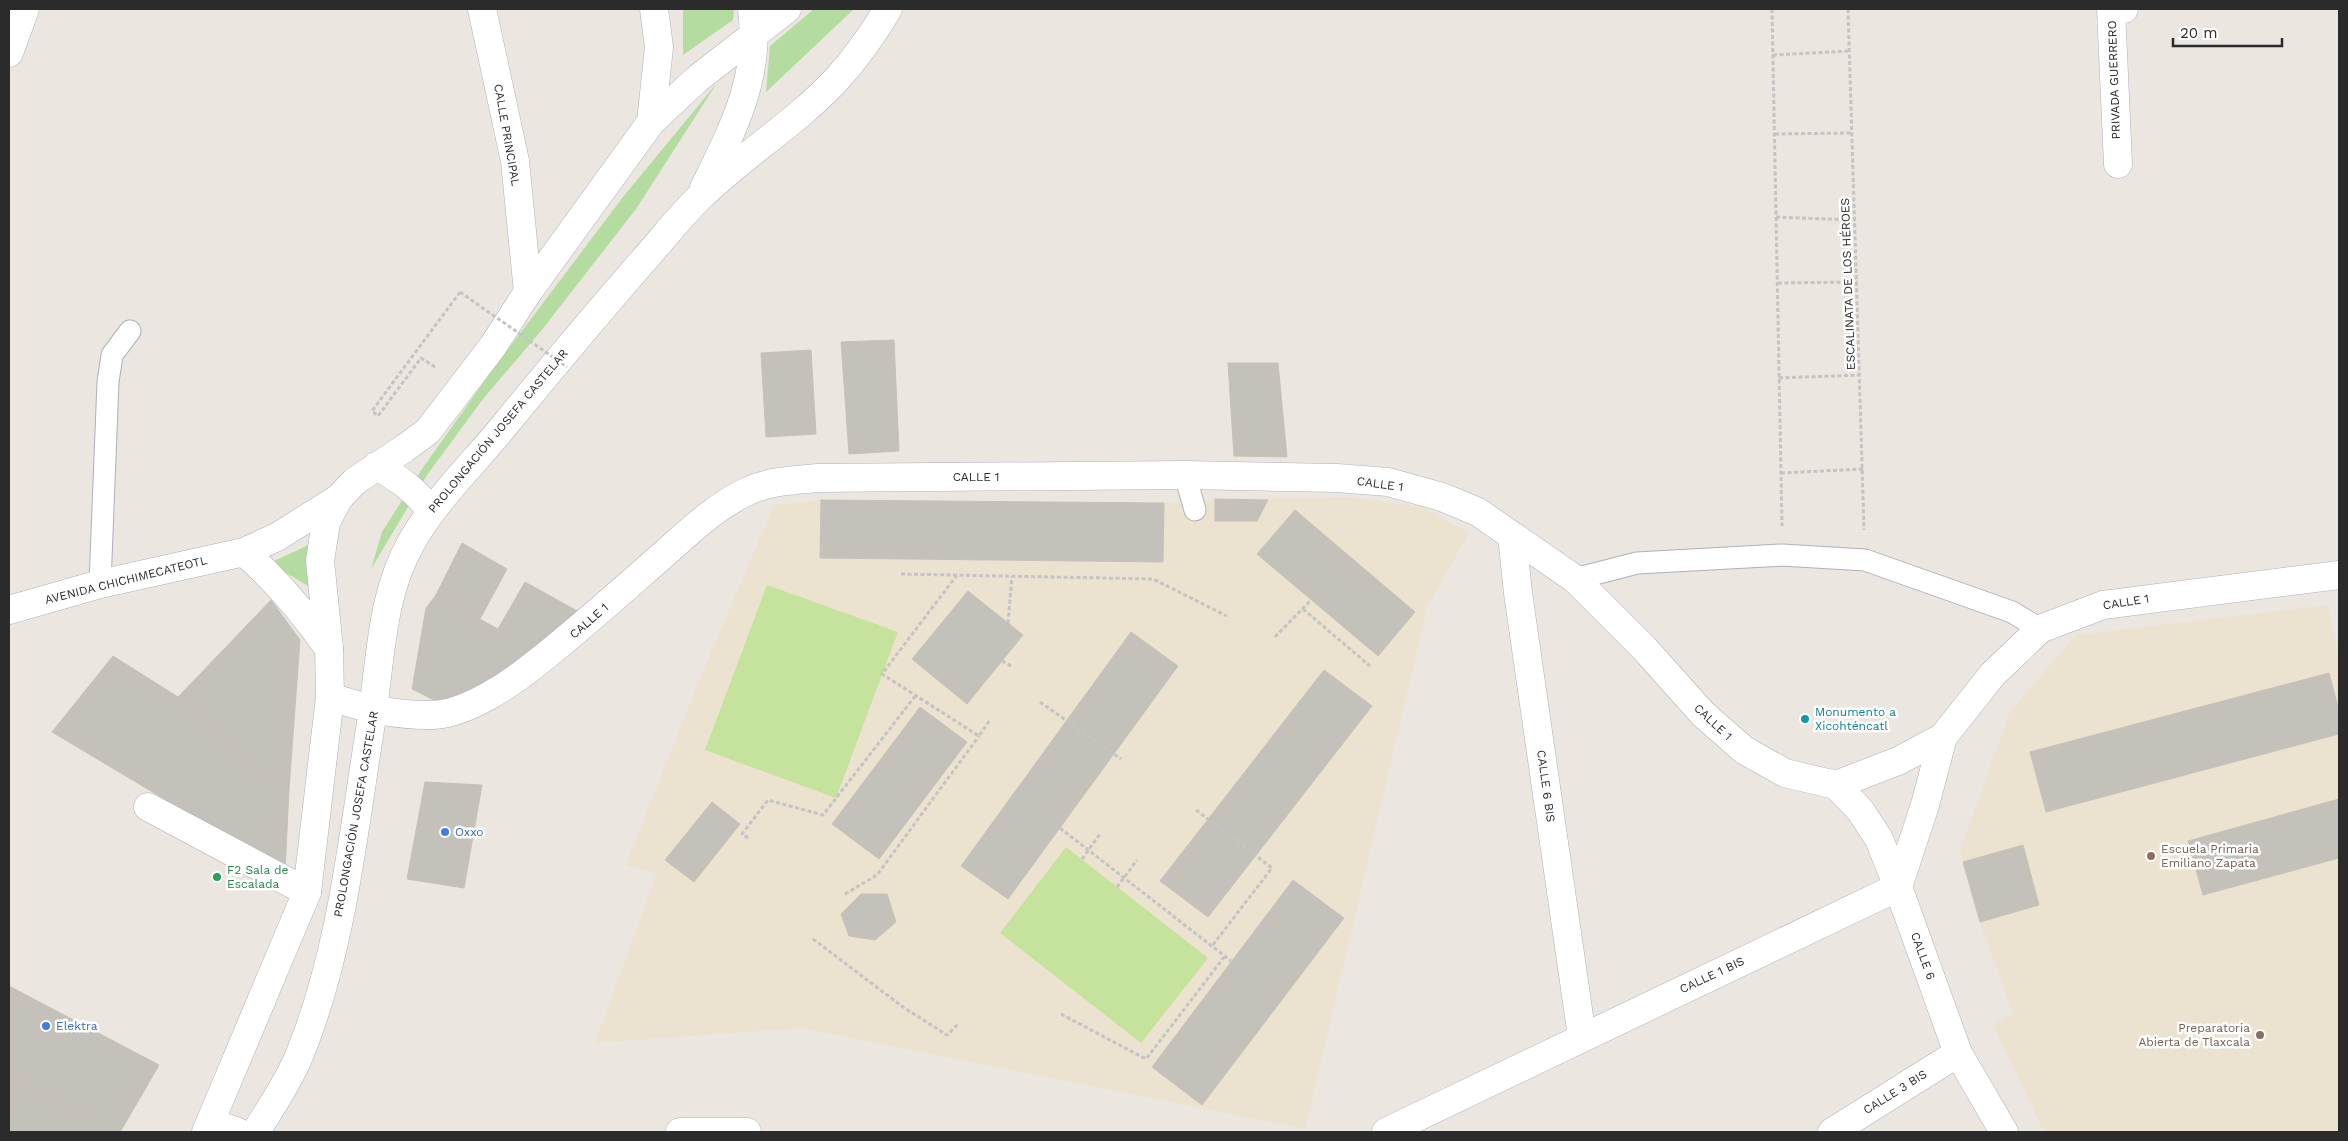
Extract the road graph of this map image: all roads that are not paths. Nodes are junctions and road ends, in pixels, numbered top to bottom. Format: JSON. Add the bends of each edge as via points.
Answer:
{"nodes":[{"id":1,"x":25,"y":9,"type":"edge"},
{"id":2,"x":482,"y":9,"type":"edge"},
{"id":3,"x":654,"y":9,"type":"edge"},
{"id":4,"x":787,"y":9,"type":"edge"},
{"id":5,"x":888,"y":9,"type":"edge"},
{"id":6,"x":2124,"y":9,"type":"edge"},
{"id":7,"x":753,"y":21,"type":"edge"},
{"id":8,"x":9,"y":53,"type":"edge"},
{"id":9,"x":651,"y":122,"type":"junction"},
{"id":10,"x":2118,"y":164,"type":"dead end"},
{"id":11,"x":700,"y":196,"type":"junction"},
{"id":12,"x":528,"y":292,"type":"junction"},
{"id":13,"x":130,"y":332,"type":"dead end"},
{"id":14,"x":376,"y":466,"type":"junction"},
{"id":15,"x":1185,"y":475,"type":"junction"},
{"id":16,"x":339,"y":498,"type":"junction"},
{"id":17,"x":1195,"y":510,"type":"dead end"},
{"id":18,"x":431,"y":511,"type":"junction"},
{"id":19,"x":1512,"y":536,"type":"junction"},
{"id":20,"x":244,"y":552,"type":"junction"},
{"id":21,"x":2339,"y":575,"type":"edge"},
{"id":22,"x":1576,"y":579,"type":"junction"},
{"id":23,"x":100,"y":584,"type":"junction"},
{"id":24,"x":9,"y":610,"type":"edge"},
{"id":25,"x":2040,"y":629,"type":"junction"},
{"id":26,"x":329,"y":649,"type":"junction"},
{"id":27,"x":330,"y":697,"type":"junction"},
{"id":28,"x":373,"y":710,"type":"junction"},
{"id":29,"x":1943,"y":738,"type":"junction"},
{"id":30,"x":1836,"y":785,"type":"junction"},
{"id":31,"x":148,"y":807,"type":"dead end"},
{"id":32,"x":1898,"y":887,"type":"junction"},
{"id":33,"x":307,"y":892,"type":"junction"},
{"id":34,"x":1582,"y":1037,"type":"junction"},
{"id":35,"x":1958,"y":1053,"type":"junction"},
{"id":36,"x":209,"y":1128,"type":"edge"},
{"id":37,"x":238,"y":1132,"type":"edge"},
{"id":38,"x":256,"y":1132,"type":"edge"},
{"id":39,"x":680,"y":1132,"type":"edge"},
{"id":40,"x":747,"y":1132,"type":"edge"},
{"id":41,"x":1386,"y":1132,"type":"edge"},
{"id":42,"x":1832,"y":1132,"type":"edge"},
{"id":43,"x":2004,"y":1132,"type":"edge"}],
"edges":[{"from":1,"to":8,"type":"main road"},
{"from":2,"to":12,"type":"main road","name":"CALLE PRINCIPAL","via":[[515,161]]},
{"from":3,"to":9,"type":"main road","via":[[659,47]]},
{"from":4,"to":7,"type":"main road"},
{"from":5,"to":11,"type":"main road","name":"PROLONGACIÓN JOSEFA CASTELAR","via":[[866,46],[836,81]]},
{"from":6,"to":10,"type":"main road","name":"PRIVADA GUERRERO","via":[[2111,9]]},
{"from":7,"to":9,"type":"main road","via":[[697,80]]},
{"from":7,"to":11,"type":"main road","via":[[750,81],[738,120]]},
{"from":9,"to":12,"type":"main road"},
{"from":11,"to":18,"type":"main road","name":"PROLONGACIÓN JOSEFA CASTELAR","via":[[577,336]]},
{"from":12,"to":14,"type":"main road","via":[[493,346],[428,431]]},
{"from":13,"to":23,"type":"lane","via":[[112,355],[108,382]]},
{"from":14,"to":16,"type":"main road"},
{"from":14,"to":18,"type":"main road","via":[[416,492]]},
{"from":15,"to":17,"type":"lane"},
{"from":15,"to":19,"type":"main road","name":"CALLE 1","via":[[1388,482],[1442,496],[1478,512]]},
{"from":15,"to":28,"type":"main road","name":"CALLE 1","via":[[818,478],[786,480],[748,490],[708,515],[575,633],[511,683],[475,703],[436,715]]},
{"from":16,"to":20,"type":"main road","name":"AVENIDA CHICHIMECATEOTL","via":[[277,537]]},
{"from":16,"to":26,"type":"main road","via":[[326,522],[320,553]]},
{"from":18,"to":28,"type":"main road","name":"PROLONGACIÓN JOSEFA CASTELAR","via":[[410,544],[392,589],[382,626]]},
{"from":19,"to":22,"type":"main road","name":"CALLE 1"},
{"from":19,"to":34,"type":"main road","name":"CALLE 6 BIS"},
{"from":20,"to":23,"type":"main road","name":"AVENIDA CHICHIMECATEOTL"},
{"from":20,"to":26,"type":"main road","via":[[302,611]]},
{"from":21,"to":25,"type":"main road","name":"CALLE 1","via":[[2103,604]]},
{"from":22,"to":25,"type":"lane","via":[[1637,563],[1782,555],[1865,560],[2012,612]]},
{"from":22,"to":30,"type":"main road","name":"CALLE 1","via":[[1703,714],[1744,750],[1786,773]]},
{"from":23,"to":24,"type":"main road","name":"AVENIDA CHICHIMECATEOTL"},
{"from":25,"to":29,"type":"main road","name":"CALLE 1","via":[[1993,674]]},
{"from":26,"to":27,"type":"main road"},
{"from":27,"to":28,"type":"main road","name":"CALLE 1"},
{"from":27,"to":33,"type":"main road"},
{"from":28,"to":38,"type":"main road","name":"PROLONGACIÓN JOSEFA CASTELAR","via":[[341,906],[324,981],[298,1058]]},
{"from":29,"to":30,"type":"main road","name":"CALLE 1","via":[[1898,761]]},
{"from":29,"to":32,"type":"main road"},
{"from":30,"to":32,"type":"main road","name":"CALLE 6","via":[[1860,810],[1878,839]]},
{"from":31,"to":33,"type":"main road"},
{"from":32,"to":34,"type":"main road","name":"CALLE 1 BIS"},
{"from":32,"to":35,"type":"main road","name":"CALLE 6"},
{"from":33,"to":36,"type":"main road"},
{"from":34,"to":41,"type":"main road","name":"CALLE 1 BIS"},
{"from":35,"to":42,"type":"main road","name":"CALLE 3 BIS"},
{"from":35,"to":43,"type":"main road","name":"CALLE 6"},
{"from":36,"to":37,"type":"main road"},
{"from":39,"to":40,"type":"main road"}]}
